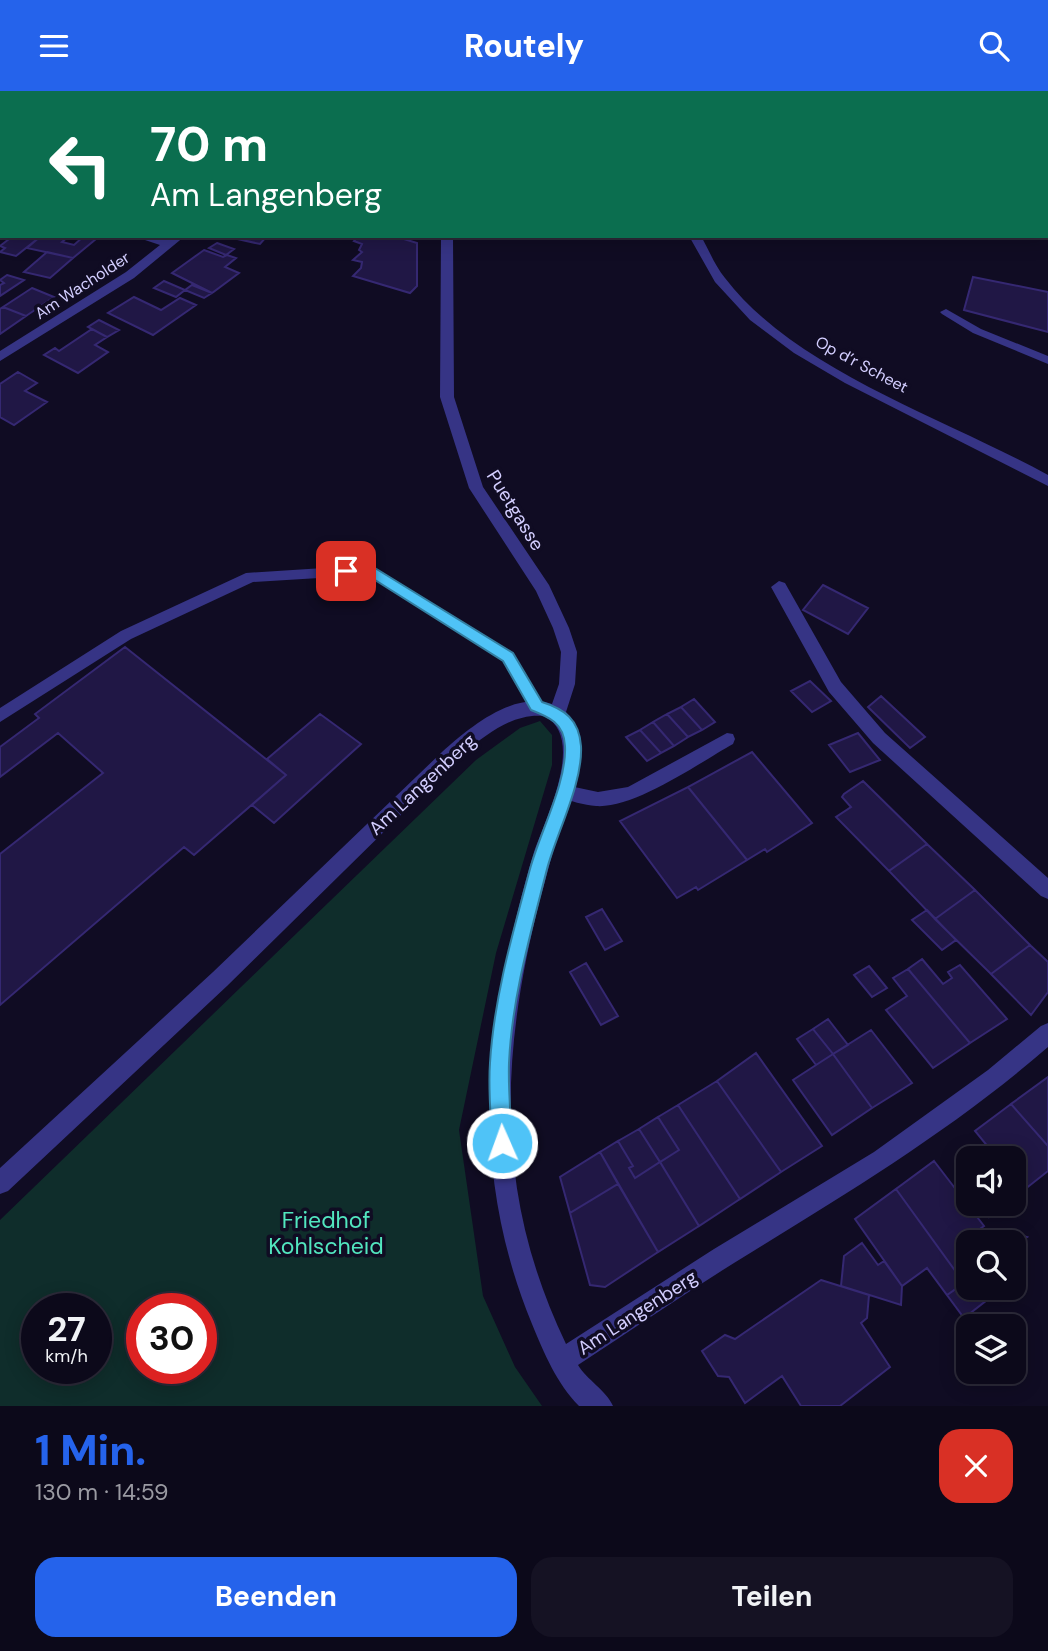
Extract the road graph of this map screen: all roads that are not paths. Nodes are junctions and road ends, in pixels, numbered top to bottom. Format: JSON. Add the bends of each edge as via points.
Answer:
{"nodes":[{"id":1,"x":156,"y":238,"type":"edge"},
{"id":2,"x":447,"y":238,"type":"edge"},
{"id":3,"x":696,"y":238,"type":"edge"},
{"id":4,"x":174,"y":240,"type":"edge"},
{"id":5,"x":946,"y":312,"type":"dead end"},
{"id":6,"x":0,"y":357,"type":"edge"},
{"id":7,"x":1048,"y":360,"type":"edge"},
{"id":8,"x":1048,"y":481,"type":"edge"},
{"id":9,"x":779,"y":587,"type":"dead end"},
{"id":10,"x":536,"y":706,"type":"junction"},
{"id":11,"x":557,"y":713,"type":"junction"},
{"id":12,"x":0,"y":716,"type":"edge"},
{"id":13,"x":727,"y":739,"type":"dead end"},
{"id":14,"x":565,"y":792,"type":"junction"},
{"id":15,"x":1048,"y":890,"type":"edge"},
{"id":16,"x":1048,"y":1033,"type":"edge"},
{"id":17,"x":0,"y":1183,"type":"edge"},
{"id":18,"x":562,"y":1361,"type":"junction"},
{"id":19,"x":600,"y":1406,"type":"edge"}],
"edges":[{"from":1,"to":4,"type":"street"},
{"from":2,"to":11,"type":"street","name":"Puetgasse","via":[[447,397],[476,488],[544,589],[561,628],[569,652],[567,684]]},
{"from":3,"to":8,"type":"street","name":"Op d’r Scheet","via":[[728,290],[790,346]]},
{"from":4,"to":6,"type":"street","name":"Am Wacholder","via":[[130,275]]},
{"from":5,"to":7,"type":"lane","via":[[977,331]]},
{"from":9,"to":15,"type":"street","via":[[835,687],[879,738]]},
{"from":10,"to":11,"type":"street"},
{"from":10,"to":12,"type":"lane","via":[[508,657],[370,570],[251,577],[126,635]]},
{"from":10,"to":17,"type":"street","name":"Am Langenberg","via":[[481,730],[428,776],[194,1005]]},
{"from":11,"to":14,"type":"street","name":"Am Langenberg","via":[[568,726],[573,746]]},
{"from":13,"to":14,"type":"lane","via":[[631,793],[598,799]]},
{"from":14,"to":18,"type":"street","name":"Am Langenberg","via":[[546,843],[513,965],[499,1062],[502,1143],[514,1235],[532,1298]]},
{"from":16,"to":18,"type":"street","name":"Am Langenberg","via":[[996,1078],[882,1160]]},
{"from":18,"to":19,"type":"street","via":[[588,1399]]}]}
